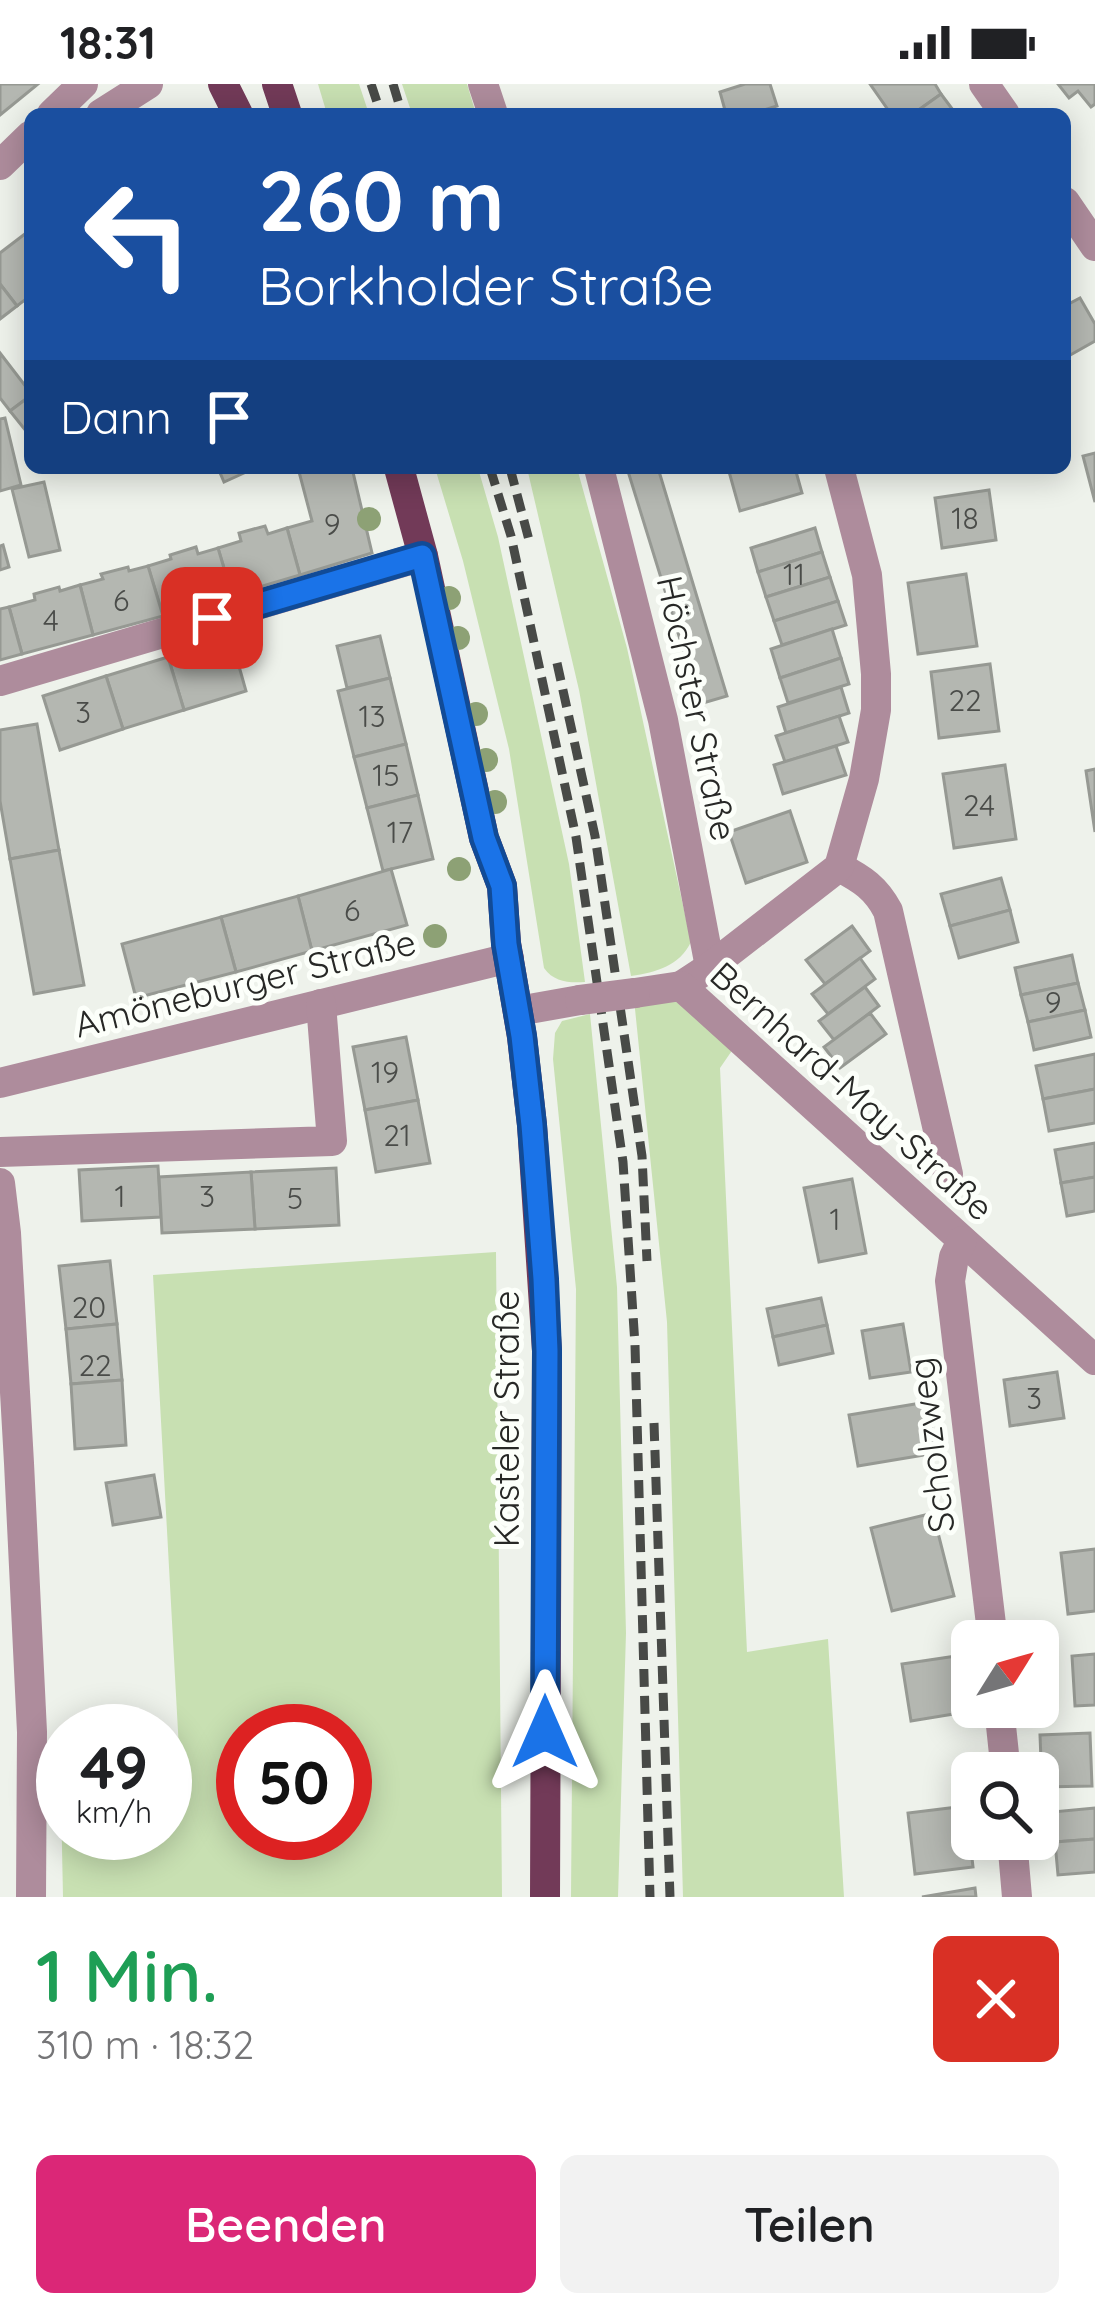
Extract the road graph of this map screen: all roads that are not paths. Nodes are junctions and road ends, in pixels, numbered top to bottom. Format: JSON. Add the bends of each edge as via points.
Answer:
{"nodes":[{"id":1,"x":83,"y":84,"type":"edge"},
{"id":2,"x":148,"y":84,"type":"edge"},
{"id":3,"x":58,"y":108,"type":"edge"},
{"id":4,"x":110,"y":108,"type":"edge"},
{"id":5,"x":24,"y":142,"type":"edge"},
{"id":6,"x":0,"y":164,"type":"edge"},
{"id":7,"x":1071,"y":211,"type":"edge"},
{"id":8,"x":1095,"y":246,"type":"edge"},
{"id":9,"x":401,"y":474,"type":"edge"},
{"id":10,"x":601,"y":474,"type":"edge"},
{"id":11,"x":841,"y":474,"type":"edge"},
{"id":12,"x":422,"y":556,"type":"junction"},
{"id":13,"x":0,"y":681,"type":"edge"},
{"id":14,"x":839,"y":867,"type":"junction"},
{"id":15,"x":508,"y":951,"type":"junction"},
{"id":16,"x":710,"y":967,"type":"junction"},
{"id":17,"x":681,"y":986,"type":"junction"},
{"id":18,"x":321,"y":1004,"type":"junction"},
{"id":19,"x":518,"y":1011,"type":"junction"},
{"id":20,"x":0,"y":1083,"type":"edge"},
{"id":21,"x":0,"y":1152,"type":"edge"},
{"id":22,"x":948,"y":1174,"type":"dead end"},
{"id":23,"x":0,"y":1183,"type":"edge"},
{"id":24,"x":3,"y":1233,"type":"edge"},
{"id":25,"x":962,"y":1241,"type":"junction"},
{"id":26,"x":1095,"y":1360,"type":"edge"},
{"id":27,"x":990,"y":1620,"type":"edge"},
{"id":28,"x":1014,"y":1860,"type":"edge"},
{"id":29,"x":31,"y":1897,"type":"edge"},
{"id":30,"x":545,"y":1897,"type":"edge"},
{"id":31,"x":1017,"y":1897,"type":"edge"}],
"edges":[{"from":1,"to":3,"type":"street"},
{"from":2,"to":4,"type":"street"},
{"from":5,"to":6,"type":"street"},
{"from":7,"to":8,"type":"street"},
{"from":9,"to":12,"type":"main road","name":"Kasteler Straße"},
{"from":10,"to":16,"type":"street","name":"Höchster Straße","via":[[663,720]]},
{"from":11,"to":14,"type":"street","via":[[867,575],[876,710]]},
{"from":12,"to":13,"type":"street"},
{"from":12,"to":15,"type":"main road","name":"Kasteler Straße","via":[[484,838],[502,886]]},
{"from":14,"to":16,"type":"street"},
{"from":14,"to":22,"type":"street","via":[[877,891],[888,911]]},
{"from":15,"to":18,"type":"street","name":"Amöneburger Straße"},
{"from":15,"to":19,"type":"main road","name":"Kasteler Straße"},
{"from":16,"to":17,"type":"street"},
{"from":17,"to":19,"type":"street","name":"Bernhard-May-Straße","bridge":true},
{"from":17,"to":25,"type":"street","name":"Bernhard-May-Straße"},
{"from":18,"to":20,"type":"street","name":"Amöneburger Straße"},
{"from":18,"to":21,"type":"street","via":[[332,1141]]},
{"from":19,"to":30,"type":"main road","name":"Kasteler Straße","via":[[547,1351]]},
{"from":23,"to":24,"type":"street"},
{"from":24,"to":29,"type":"street","via":[[32,1732]]},
{"from":25,"to":26,"type":"street","name":"Bernhard-May-Straße"},
{"from":25,"to":27,"type":"street","name":"Scholzweg","via":[[950,1281]]},
{"from":28,"to":31,"type":"street"}]}
